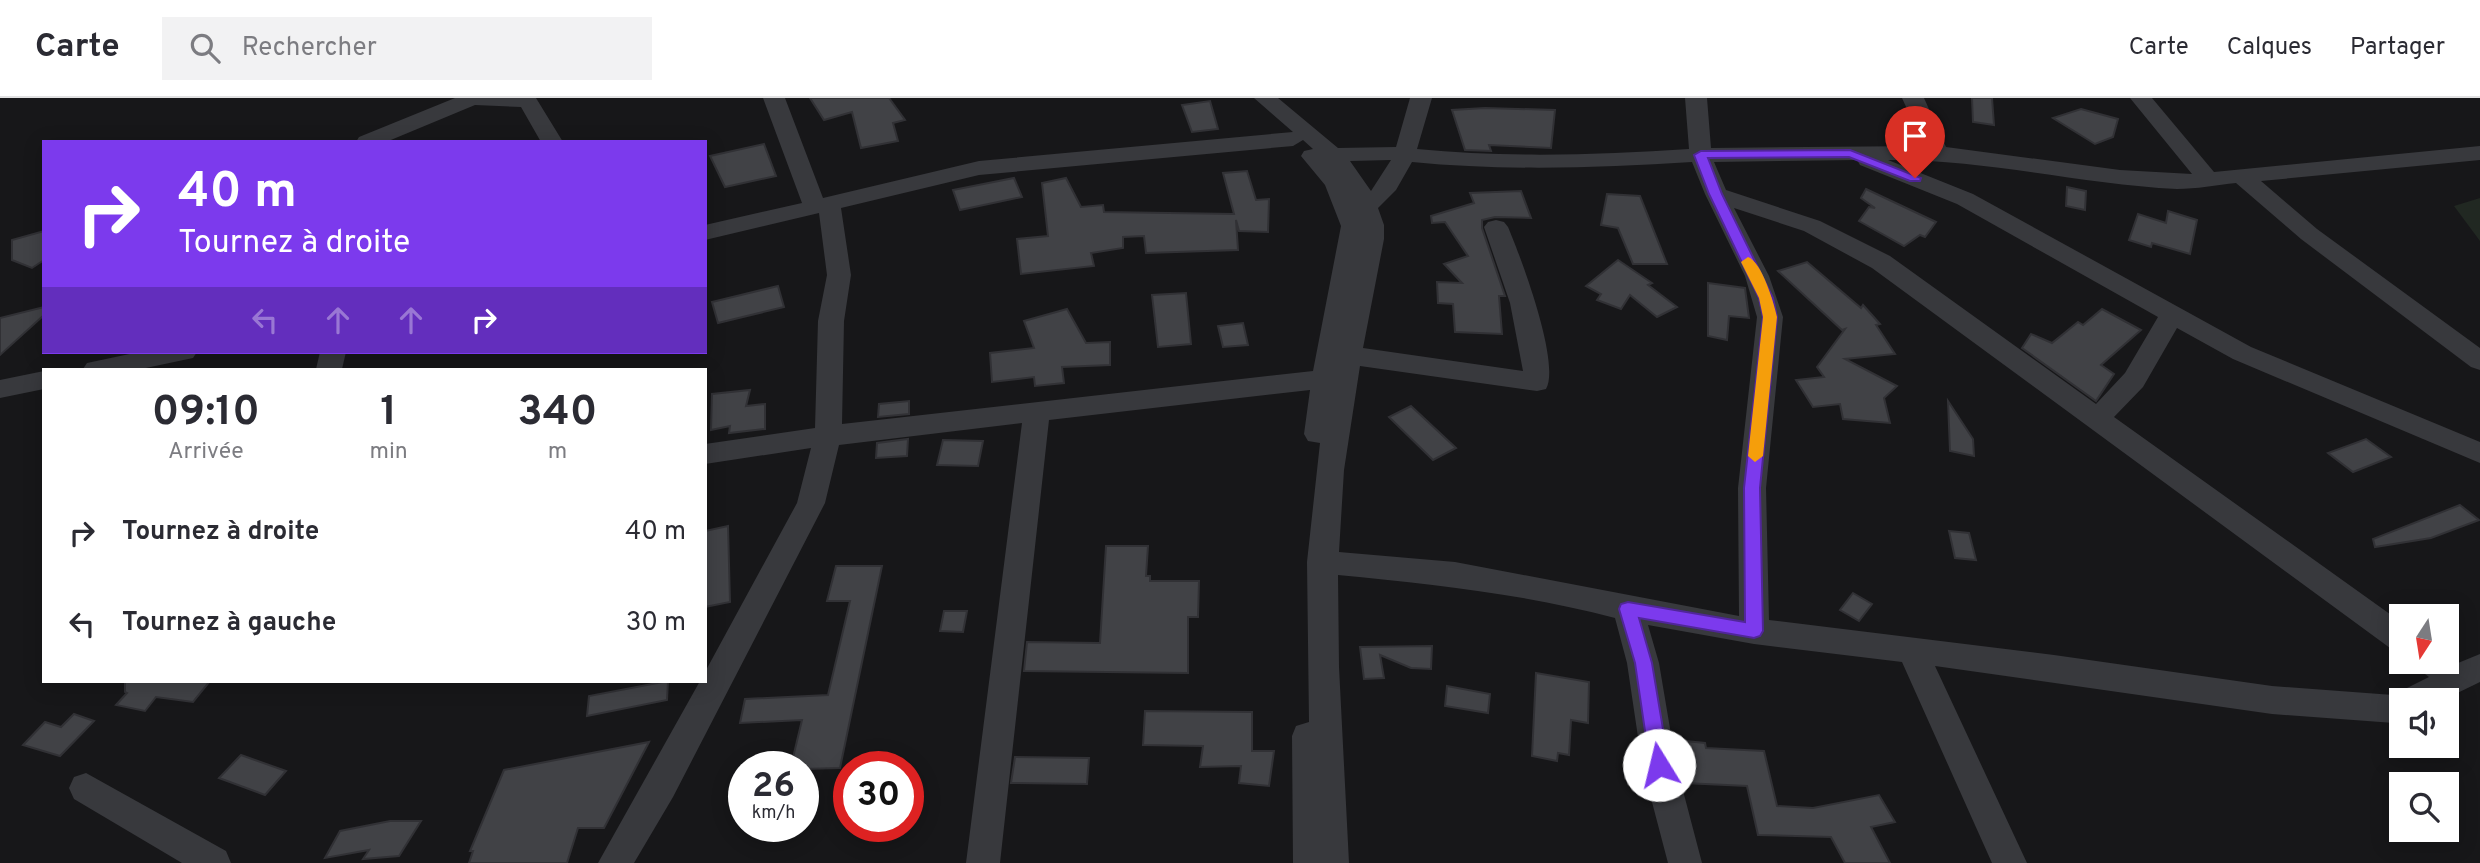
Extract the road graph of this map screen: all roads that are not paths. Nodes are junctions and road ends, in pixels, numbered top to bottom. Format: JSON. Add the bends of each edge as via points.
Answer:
{"nodes":[{"id":1,"x":471,"y":98,"type":"edge"},
{"id":2,"x":774,"y":98,"type":"edge"},
{"id":3,"x":1248,"y":98,"type":"edge"},
{"id":4,"x":1265,"y":98,"type":"edge"},
{"id":5,"x":1421,"y":98,"type":"edge"},
{"id":6,"x":1696,"y":98,"type":"edge"},
{"id":7,"x":1913,"y":98,"type":"edge"},
{"id":8,"x":2141,"y":98,"type":"edge"},
{"id":9,"x":372,"y":140,"type":"edge"},
{"id":10,"x":551,"y":140,"type":"edge"},
{"id":11,"x":1312,"y":149,"type":"junction"},
{"id":12,"x":1938,"y":153,"type":"junction"},
{"id":13,"x":2480,"y":153,"type":"edge"},
{"id":14,"x":1404,"y":154,"type":"junction"},
{"id":15,"x":1850,"y":154,"type":"junction"},
{"id":16,"x":1701,"y":155,"type":"junction"},
{"id":17,"x":2241,"y":176,"type":"junction"},
{"id":18,"x":2208,"y":179,"type":"junction"},
{"id":19,"x":1716,"y":194,"type":"junction"},
{"id":20,"x":822,"y":206,"type":"junction"},
{"id":21,"x":1367,"y":206,"type":"junction"},
{"id":22,"x":1496,"y":227,"type":"dead end"},
{"id":23,"x":707,"y":233,"type":"edge"},
{"id":24,"x":2171,"y":316,"type":"junction"},
{"id":25,"x":174,"y":354,"type":"edge"},
{"id":26,"x":1349,"y":355,"type":"junction"},
{"id":27,"x":2480,"y":361,"type":"edge"},
{"id":28,"x":101,"y":368,"type":"edge"},
{"id":29,"x":1324,"y":379,"type":"junction"},
{"id":30,"x":42,"y":380,"type":"edge"},
{"id":31,"x":0,"y":389,"type":"edge"},
{"id":32,"x":1037,"y":412,"type":"junction"},
{"id":33,"x":2096,"y":419,"type":"junction"},
{"id":34,"x":828,"y":436,"type":"junction"},
{"id":35,"x":2480,"y":453,"type":"edge"},
{"id":36,"x":707,"y":454,"type":"edge"},
{"id":37,"x":1322,"y":562,"type":"junction"},
{"id":38,"x":1628,"y":609,"type":"junction"},
{"id":39,"x":2389,"y":630,"type":"edge"},
{"id":40,"x":1754,"y":631,"type":"junction"},
{"id":41,"x":1913,"y":652,"type":"junction"},
{"id":42,"x":2449,"y":674,"type":"edge"},
{"id":43,"x":2429,"y":688,"type":"edge"},
{"id":44,"x":2389,"y":709,"type":"edge"},
{"id":45,"x":86,"y":788,"type":"dead end"},
{"id":46,"x":214,"y":863,"type":"edge"},
{"id":47,"x":615,"y":863,"type":"edge"},
{"id":48,"x":983,"y":863,"type":"edge"},
{"id":49,"x":1310,"y":863,"type":"edge"},
{"id":50,"x":1332,"y":863,"type":"edge"},
{"id":51,"x":1685,"y":863,"type":"edge"},
{"id":52,"x":2010,"y":863,"type":"edge"}],
"edges":[{"from":1,"to":9,"type":"street"},
{"from":1,"to":10,"type":"street","via":[[528,101]]},
{"from":2,"to":20,"type":"street"},
{"from":3,"to":11,"type":"street"},
{"from":4,"to":11,"type":"street"},
{"from":5,"to":14,"type":"street"},
{"from":6,"to":16,"type":"street"},
{"from":7,"to":12,"type":"street"},
{"from":8,"to":18,"type":"street"},
{"from":11,"to":14,"type":"street"},
{"from":11,"to":20,"type":"street","via":[[1154,153],[979,168]]},
{"from":11,"to":21,"type":"street","via":[[1358,184]]},
{"from":11,"to":29,"type":"street","via":[[1336,183],[1353,226]]},
{"from":12,"to":15,"type":"street"},
{"from":12,"to":18,"type":"street","via":[[2120,177],[2180,182]]},
{"from":13,"to":17,"type":"street"},
{"from":14,"to":16,"type":"street","via":[[1451,159],[1623,160]]},
{"from":14,"to":21,"type":"street","via":[[1381,196]]},
{"from":15,"to":16,"type":"street"},
{"from":15,"to":24,"type":"street","via":[[1965,199]]},
{"from":16,"to":19,"type":"street"},
{"from":17,"to":18,"type":"street"},
{"from":17,"to":27,"type":"street","via":[[2309,234]]},
{"from":19,"to":33,"type":"street","via":[[1812,226],[1881,262]]},
{"from":19,"to":40,"type":"street","via":[[1766,298],[1770,317],[1752,488]]},
{"from":20,"to":23,"type":"street"},
{"from":20,"to":34,"type":"street","via":[[839,275],[831,321]]},
{"from":21,"to":26,"type":"street","via":[[1373,229]]},
{"from":22,"to":26,"type":"street","via":[[1532,332],[1537,382]]},
{"from":24,"to":33,"type":"street","via":[[2134,380]]},
{"from":24,"to":35,"type":"street","via":[[2242,354]]},
{"from":25,"to":28,"type":"street"},
{"from":26,"to":37,"type":"street"},
{"from":29,"to":32,"type":"street"},
{"from":29,"to":49,"type":"street","via":[[1303,562]]},
{"from":30,"to":31,"type":"street"},
{"from":32,"to":34,"type":"street"},
{"from":32,"to":48,"type":"street"},
{"from":33,"to":39,"type":"street"},
{"from":34,"to":36,"type":"street"},
{"from":34,"to":47,"type":"street","via":[[810,503],[661,786]]},
{"from":37,"to":38,"type":"street","via":[[1455,574]]},
{"from":37,"to":50,"type":"street"},
{"from":38,"to":40,"type":"street"},
{"from":38,"to":51,"type":"street","via":[[1643,663],[1659,765]]},
{"from":40,"to":41,"type":"street"},
{"from":41,"to":44,"type":"street","via":[[2272,700]]},
{"from":41,"to":52,"type":"street"},
{"from":42,"to":43,"type":"street"},
{"from":45,"to":46,"type":"street"}]}
